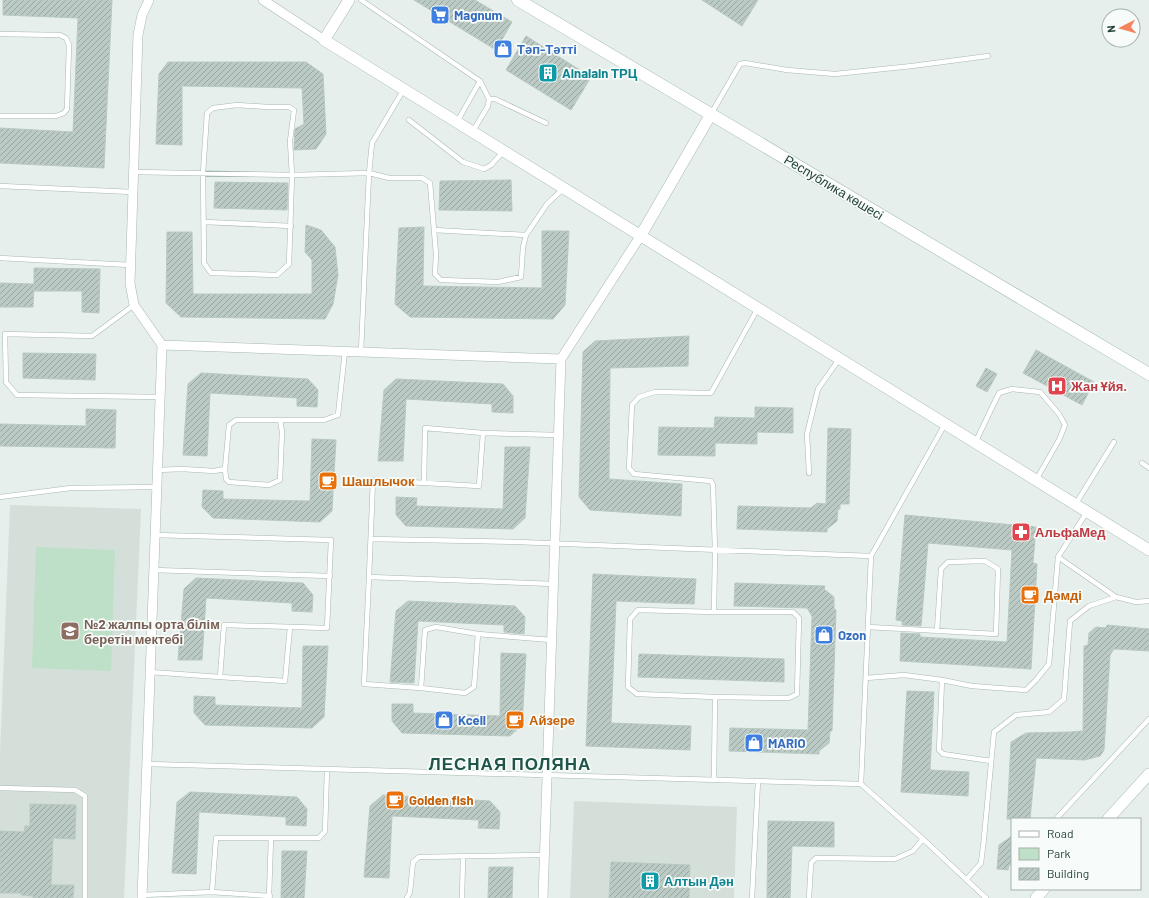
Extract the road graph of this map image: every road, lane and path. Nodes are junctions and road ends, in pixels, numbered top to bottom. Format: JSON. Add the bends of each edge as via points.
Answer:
{"nodes":[{"id":1,"x":150,"y":0,"type":"edge"},
{"id":2,"x":263,"y":0,"type":"edge"},
{"id":3,"x":349,"y":0,"type":"edge"},
{"id":4,"x":361,"y":0,"type":"edge"},
{"id":5,"x":518,"y":0,"type":"edge"},
{"id":6,"x":0,"y":34,"type":"edge"},
{"id":7,"x":324,"y":40,"type":"junction"},
{"id":8,"x":988,"y":56,"type":"dead end"},
{"id":9,"x":480,"y":81,"type":"junction"},
{"id":10,"x":404,"y":89,"type":"junction"},
{"id":11,"x":489,"y":99,"type":"junction"},
{"id":12,"x":711,"y":114,"type":"junction"},
{"id":13,"x":0,"y":116,"type":"edge"},
{"id":14,"x":408,"y":120,"type":"dead end"},
{"id":15,"x":457,"y":122,"type":"junction"},
{"id":16,"x":546,"y":123,"type":"dead end"},
{"id":17,"x":472,"y":131,"type":"junction"},
{"id":18,"x":504,"y":151,"type":"junction"},
{"id":19,"x":133,"y":172,"type":"junction"},
{"id":20,"x":203,"y":173,"type":"junction"},
{"id":21,"x":369,"y":173,"type":"junction"},
{"id":22,"x":292,"y":175,"type":"junction"},
{"id":23,"x":0,"y":186,"type":"edge"},
{"id":24,"x":564,"y":188,"type":"junction"},
{"id":25,"x":133,"y":192,"type":"junction"},
{"id":26,"x":205,"y":222,"type":"junction"},
{"id":27,"x":291,"y":226,"type":"junction"},
{"id":28,"x":434,"y":230,"type":"junction"},
{"id":29,"x":526,"y":235,"type":"junction"},
{"id":30,"x":641,"y":235,"type":"junction"},
{"id":31,"x":0,"y":258,"type":"edge"},
{"id":32,"x":130,"y":264,"type":"junction"},
{"id":33,"x":134,"y":305,"type":"junction"},
{"id":34,"x":758,"y":308,"type":"junction"},
{"id":35,"x":2,"y":334,"type":"edge"},
{"id":36,"x":162,"y":345,"type":"junction"},
{"id":37,"x":345,"y":351,"type":"junction"},
{"id":38,"x":360,"y":352,"type":"junction"},
{"id":39,"x":840,"y":358,"type":"junction"},
{"id":40,"x":561,"y":359,"type":"junction"},
{"id":41,"x":1149,"y":374,"type":"edge"},
{"id":42,"x":160,"y":397,"type":"junction"},
{"id":43,"x":280,"y":420,"type":"junction"},
{"id":44,"x":945,"y":424,"type":"junction"},
{"id":45,"x":483,"y":433,"type":"junction"},
{"id":46,"x":559,"y":435,"type":"junction"},
{"id":47,"x":975,"y":442,"type":"junction"},
{"id":48,"x":1114,"y":442,"type":"dead end"},
{"id":49,"x":1142,"y":463,"type":"dead end"},
{"id":50,"x":1149,"y":468,"type":"edge"},
{"id":51,"x":225,"y":469,"type":"junction"},
{"id":52,"x":157,"y":470,"type":"junction"},
{"id":53,"x":810,"y":473,"type":"dead end"},
{"id":54,"x":1036,"y":480,"type":"junction"},
{"id":55,"x":424,"y":483,"type":"junction"},
{"id":56,"x":157,"y":487,"type":"junction"},
{"id":57,"x":0,"y":497,"type":"edge"},
{"id":58,"x":1075,"y":505,"type":"junction"},
{"id":59,"x":1087,"y":512,"type":"junction"},
{"id":60,"x":155,"y":535,"type":"junction"},
{"id":61,"x":371,"y":539,"type":"junction"},
{"id":62,"x":555,"y":544,"type":"junction"},
{"id":63,"x":1149,"y":550,"type":"edge"},
{"id":64,"x":715,"y":551,"type":"junction"},
{"id":65,"x":871,"y":556,"type":"junction"},
{"id":66,"x":1058,"y":557,"type":"junction"},
{"id":67,"x":154,"y":570,"type":"junction"},
{"id":68,"x":330,"y":576,"type":"junction"},
{"id":69,"x":369,"y":577,"type":"junction"},
{"id":70,"x":554,"y":584,"type":"junction"},
{"id":71,"x":1116,"y":597,"type":"junction"},
{"id":72,"x":1149,"y":601,"type":"edge"},
{"id":73,"x":714,"y":612,"type":"junction"},
{"id":74,"x":290,"y":627,"type":"junction"},
{"id":75,"x":868,"y":627,"type":"junction"},
{"id":76,"x":937,"y":631,"type":"junction"},
{"id":77,"x":478,"y":634,"type":"junction"},
{"id":78,"x":551,"y":640,"type":"junction"},
{"id":79,"x":150,"y":672,"type":"junction"},
{"id":80,"x":220,"y":677,"type":"junction"},
{"id":81,"x":866,"y":678,"type":"junction"},
{"id":82,"x":942,"y":680,"type":"junction"},
{"id":83,"x":421,"y":688,"type":"junction"},
{"id":84,"x":715,"y":697,"type":"junction"},
{"id":85,"x":1149,"y":719,"type":"edge"},
{"id":86,"x":991,"y":761,"type":"junction"},
{"id":87,"x":147,"y":764,"type":"junction"},
{"id":88,"x":327,"y":769,"type":"junction"},
{"id":89,"x":1149,"y":774,"type":"edge"},
{"id":90,"x":547,"y":775,"type":"junction"},
{"id":91,"x":714,"y":780,"type":"junction"},
{"id":92,"x":758,"y":781,"type":"junction"},
{"id":93,"x":861,"y":784,"type":"junction"},
{"id":94,"x":0,"y":788,"type":"edge"},
{"id":95,"x":1057,"y":818,"type":"edge"},
{"id":96,"x":1109,"y":818,"type":"edge"},
{"id":97,"x":271,"y":838,"type":"junction"},
{"id":98,"x":923,"y":839,"type":"junction"},
{"id":99,"x":544,"y":855,"type":"junction"},
{"id":100,"x":463,"y":857,"type":"junction"},
{"id":101,"x":966,"y":880,"type":"junction"},
{"id":102,"x":1043,"y":890,"type":"edge"},
{"id":103,"x":212,"y":892,"type":"junction"},
{"id":104,"x":142,"y":897,"type":"edge"},
{"id":105,"x":85,"y":898,"type":"edge"},
{"id":106,"x":407,"y":898,"type":"edge"},
{"id":107,"x":462,"y":898,"type":"edge"},
{"id":108,"x":542,"y":898,"type":"edge"},
{"id":109,"x":752,"y":898,"type":"edge"},
{"id":110,"x":809,"y":898,"type":"edge"},
{"id":111,"x":986,"y":898,"type":"edge"},
{"id":112,"x":1036,"y":898,"type":"edge"}],
"edges":[{"from":1,"to":19,"type":"street","via":[[142,15],[138,35]]},
{"from":2,"to":7,"type":"street"},
{"from":3,"to":7,"type":"street"},
{"from":4,"to":9,"type":"lane"},
{"from":5,"to":12,"type":"main road","name":"Республика көшесі"},
{"from":6,"to":13,"type":"lane","via":[[60,35],[66,38],[69,45],[67,109],[64,113],[56,116]]},
{"from":7,"to":10,"type":"street"},
{"from":8,"to":12,"type":"lane","via":[[835,74],[740,64]]},
{"from":9,"to":11,"type":"lane"},
{"from":9,"to":15,"type":"lane"},
{"from":10,"to":15,"type":"street"},
{"from":10,"to":21,"type":"lane","via":[[372,143]]},
{"from":11,"to":16,"type":"lane"},
{"from":11,"to":17,"type":"lane","via":[[488,106]]},
{"from":12,"to":30,"type":"street"},
{"from":12,"to":41,"type":"main road","name":"Республика көшесі"},
{"from":14,"to":18,"type":"lane","via":[[463,162],[484,169]]},
{"from":15,"to":17,"type":"street"},
{"from":17,"to":18,"type":"street"},
{"from":18,"to":24,"type":"street"},
{"from":19,"to":20,"type":"lane"},
{"from":19,"to":25,"type":"street"},
{"from":20,"to":22,"type":"lane"},
{"from":20,"to":22,"type":"lane","via":[[207,113],[213,108],[238,105],[289,107],[294,110],[290,141]]},
{"from":20,"to":26,"type":"lane"},
{"from":21,"to":22,"type":"lane"},
{"from":21,"to":28,"type":"lane","via":[[389,178],[422,178],[430,183]]},
{"from":21,"to":38,"type":"lane"},
{"from":22,"to":27,"type":"lane"},
{"from":23,"to":25,"type":"lane"},
{"from":24,"to":29,"type":"lane","via":[[547,204]]},
{"from":24,"to":30,"type":"street"},
{"from":25,"to":32,"type":"street"},
{"from":26,"to":27,"type":"lane"},
{"from":26,"to":27,"type":"lane","via":[[204,263],[211,273],[277,276],[289,264]]},
{"from":28,"to":29,"type":"lane"},
{"from":28,"to":29,"type":"lane","via":[[435,274],[441,280],[498,282],[522,277]]},
{"from":30,"to":34,"type":"street"},
{"from":30,"to":40,"type":"street"},
{"from":31,"to":32,"type":"lane"},
{"from":32,"to":33,"type":"street"},
{"from":33,"to":35,"type":"lane","via":[[92,336]]},
{"from":33,"to":36,"type":"street"},
{"from":34,"to":39,"type":"street"},
{"from":34,"to":64,"type":"lane","via":[[711,393],[655,392],[639,397],[632,405],[629,468],[634,474],[711,481]]},
{"from":35,"to":42,"type":"lane","via":[[6,382],[16,395]]},
{"from":36,"to":37,"type":"street"},
{"from":36,"to":42,"type":"street"},
{"from":37,"to":38,"type":"street"},
{"from":37,"to":43,"type":"lane","via":[[338,415],[324,420]]},
{"from":38,"to":40,"type":"street"},
{"from":39,"to":44,"type":"street"},
{"from":39,"to":53,"type":"lane","via":[[818,389],[807,434]]},
{"from":40,"to":46,"type":"street"},
{"from":42,"to":52,"type":"street"},
{"from":43,"to":51,"type":"lane","via":[[236,420],[229,425]]},
{"from":43,"to":51,"type":"lane","via":[[280,480],[269,486],[229,482]]},
{"from":44,"to":47,"type":"street"},
{"from":44,"to":65,"type":"lane"},
{"from":45,"to":46,"type":"lane"},
{"from":45,"to":55,"type":"lane","via":[[479,486]]},
{"from":45,"to":55,"type":"lane","via":[[425,428]]},
{"from":46,"to":62,"type":"street"},
{"from":47,"to":54,"type":"street"},
{"from":47,"to":54,"type":"lane","via":[[999,393],[1012,389],[1040,392],[1065,425]]},
{"from":48,"to":58,"type":"lane"},
{"from":49,"to":50,"type":"lane"},
{"from":51,"to":52,"type":"lane"},
{"from":52,"to":56,"type":"street"},
{"from":54,"to":58,"type":"street"},
{"from":55,"to":61,"type":"lane","via":[[372,480]]},
{"from":56,"to":57,"type":"lane","via":[[71,488]]},
{"from":56,"to":60,"type":"street"},
{"from":58,"to":59,"type":"street"},
{"from":59,"to":63,"type":"street"},
{"from":59,"to":66,"type":"lane"},
{"from":60,"to":67,"type":"street"},
{"from":60,"to":68,"type":"lane","via":[[331,540]]},
{"from":61,"to":62,"type":"lane"},
{"from":61,"to":69,"type":"lane"},
{"from":62,"to":64,"type":"lane"},
{"from":62,"to":70,"type":"street"},
{"from":64,"to":65,"type":"lane"},
{"from":64,"to":73,"type":"lane"},
{"from":65,"to":75,"type":"lane"},
{"from":66,"to":71,"type":"lane"},
{"from":66,"to":82,"type":"lane","via":[[1049,664],[1036,680],[1026,690],[972,686]]},
{"from":67,"to":68,"type":"lane"},
{"from":67,"to":79,"type":"street"},
{"from":68,"to":74,"type":"lane","via":[[327,628]]},
{"from":69,"to":70,"type":"lane"},
{"from":69,"to":83,"type":"lane","via":[[364,684]]},
{"from":70,"to":78,"type":"street"},
{"from":71,"to":72,"type":"lane","via":[[1136,602]]},
{"from":71,"to":86,"type":"lane","via":[[1089,606],[1070,621],[1064,699],[1049,712],[1016,715],[994,732]]},
{"from":73,"to":84,"type":"lane","via":[[638,610],[630,619],[628,687],[636,694]]},
{"from":73,"to":84,"type":"lane","via":[[793,612],[799,618],[797,694],[789,698]]},
{"from":74,"to":80,"type":"lane","via":[[224,625]]},
{"from":74,"to":80,"type":"lane","via":[[285,681]]},
{"from":75,"to":76,"type":"lane"},
{"from":75,"to":81,"type":"lane"},
{"from":76,"to":76,"type":"lane","via":[[996,634],[998,569],[986,561],[948,562],[941,569]]},
{"from":77,"to":78,"type":"lane"},
{"from":77,"to":83,"type":"lane","via":[[474,687],[465,692]]},
{"from":77,"to":83,"type":"lane","via":[[436,628],[425,630]]},
{"from":78,"to":90,"type":"street"},
{"from":79,"to":80,"type":"lane"},
{"from":79,"to":87,"type":"street"},
{"from":81,"to":82,"type":"lane","via":[[904,675]]},
{"from":81,"to":93,"type":"lane"},
{"from":82,"to":86,"type":"lane","via":[[938,750],[943,754]]},
{"from":84,"to":91,"type":"lane"},
{"from":85,"to":95,"type":"lane"},
{"from":86,"to":101,"type":"lane","via":[[980,863]]},
{"from":87,"to":88,"type":"lane"},
{"from":87,"to":104,"type":"street"},
{"from":88,"to":90,"type":"lane"},
{"from":88,"to":97,"type":"lane","via":[[325,831],[319,838]]},
{"from":89,"to":96,"type":"street"},
{"from":90,"to":91,"type":"lane"},
{"from":90,"to":99,"type":"street"},
{"from":91,"to":92,"type":"lane"},
{"from":92,"to":93,"type":"lane"},
{"from":92,"to":109,"type":"lane"},
{"from":93,"to":98,"type":"lane"},
{"from":94,"to":105,"type":"lane","via":[[75,790],[85,796]]},
{"from":97,"to":103,"type":"lane","via":[[216,838]]},
{"from":97,"to":103,"type":"lane","via":[[270,896]]},
{"from":98,"to":101,"type":"lane"},
{"from":98,"to":110,"type":"lane","via":[[913,851],[895,859],[816,858],[811,863]]},
{"from":99,"to":100,"type":"lane"},
{"from":99,"to":108,"type":"street"},
{"from":100,"to":106,"type":"lane","via":[[419,857],[413,862]]},
{"from":100,"to":107,"type":"lane"},
{"from":101,"to":111,"type":"lane"},
{"from":102,"to":112,"type":"street"},
{"from":103,"to":104,"type":"lane"}]}
